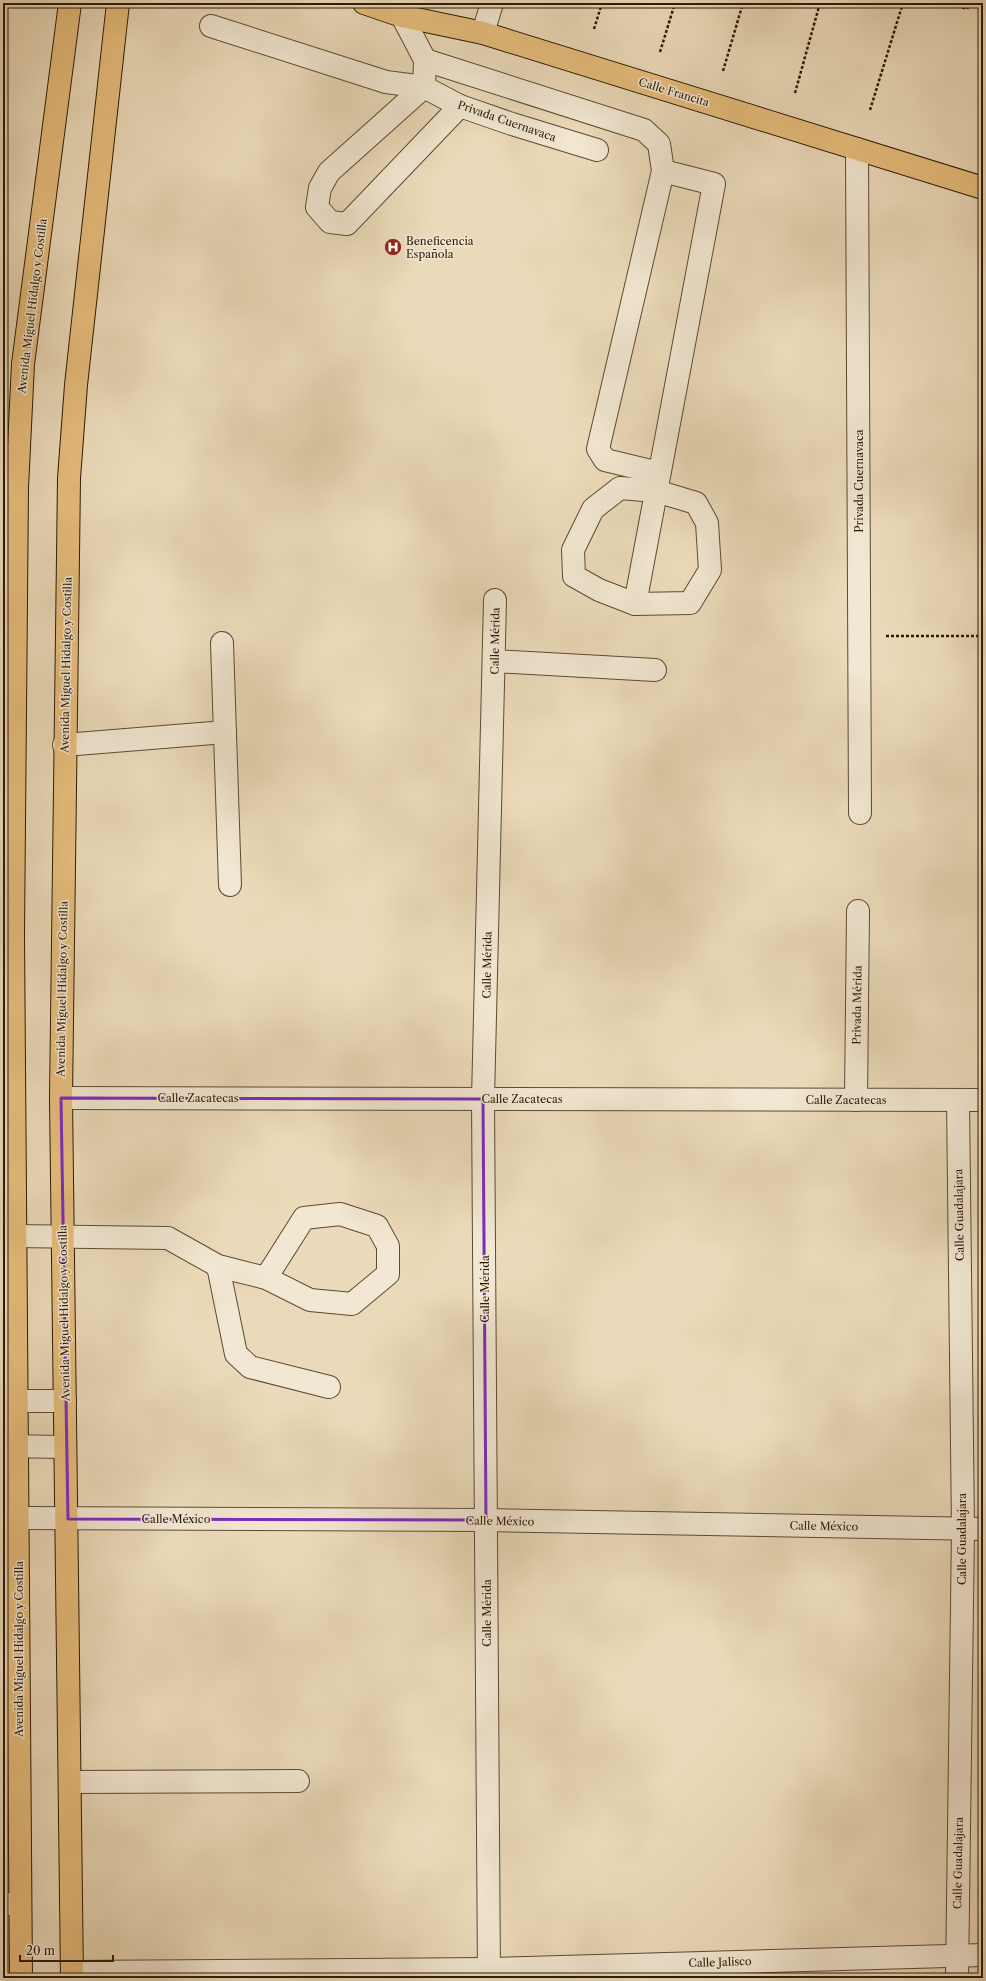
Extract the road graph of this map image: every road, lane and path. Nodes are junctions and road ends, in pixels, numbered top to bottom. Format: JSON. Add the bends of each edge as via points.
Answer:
{"nodes":[{"id":1,"x":70,"y":3,"type":"edge"},
{"id":2,"x":118,"y":3,"type":"edge"},
{"id":3,"x":364,"y":3,"type":"edge"},
{"id":4,"x":492,"y":3,"type":"edge"},
{"id":5,"x":602,"y":3,"type":"edge"},
{"id":6,"x":675,"y":3,"type":"edge"},
{"id":7,"x":743,"y":3,"type":"edge"},
{"id":8,"x":820,"y":3,"type":"edge"},
{"id":9,"x":903,"y":3,"type":"edge"},
{"id":10,"x":948,"y":3,"type":"edge"},
{"id":11,"x":970,"y":3,"type":"edge"},
{"id":12,"x":402,"y":16,"type":"junction"},
{"id":13,"x":211,"y":26,"type":"dead end"},
{"id":14,"x":594,"y":29,"type":"dead end"},
{"id":15,"x":483,"y":33,"type":"junction"},
{"id":16,"x":660,"y":52,"type":"dead end"},
{"id":17,"x":425,"y":60,"type":"junction"},
{"id":18,"x":723,"y":71,"type":"dead end"},
{"id":19,"x":424,"y":87,"type":"junction"},
{"id":20,"x":795,"y":93,"type":"dead end"},
{"id":21,"x":460,"y":106,"type":"junction"},
{"id":22,"x":870,"y":110,"type":"dead end"},
{"id":23,"x":857,"y":149,"type":"junction"},
{"id":24,"x":597,"y":150,"type":"dead end"},
{"id":25,"x":663,"y":171,"type":"junction"},
{"id":26,"x":983,"y":188,"type":"edge"},
{"id":27,"x":657,"y":482,"type":"junction"},
{"id":28,"x":10,"y":488,"type":"edge"},
{"id":29,"x":495,"y":600,"type":"dead end"},
{"id":30,"x":635,"y":604,"type":"junction"},
{"id":31,"x":860,"y":636,"type":"junction"},
{"id":32,"x":983,"y":636,"type":"edge"},
{"id":33,"x":222,"y":643,"type":"dead end"},
{"id":34,"x":494,"y":661,"type":"junction"},
{"id":35,"x":655,"y":670,"type":"dead end"},
{"id":36,"x":225,"y":732,"type":"junction"},
{"id":37,"x":64,"y":745,"type":"junction"},
{"id":38,"x":9,"y":754,"type":"edge"},
{"id":39,"x":860,"y":813,"type":"dead end"},
{"id":40,"x":230,"y":885,"type":"dead end"},
{"id":41,"x":858,"y":911,"type":"dead end"},
{"id":42,"x":8,"y":934,"type":"edge"},
{"id":43,"x":61,"y":1098,"type":"junction"},
{"id":44,"x":483,"y":1099,"type":"junction"},
{"id":45,"x":856,"y":1100,"type":"junction"},
{"id":46,"x":958,"y":1100,"type":"junction"},
{"id":47,"x":983,"y":1100,"type":"edge"},
{"id":48,"x":14,"y":1236,"type":"junction"},
{"id":49,"x":63,"y":1236,"type":"junction"},
{"id":50,"x":218,"y":1266,"type":"junction"},
{"id":51,"x":266,"y":1278,"type":"junction"},
{"id":52,"x":329,"y":1387,"type":"dead end"},
{"id":53,"x":65,"y":1400,"type":"junction"},
{"id":54,"x":9,"y":1401,"type":"edge"},
{"id":55,"x":10,"y":1446,"type":"edge"},
{"id":56,"x":65,"y":1447,"type":"junction"},
{"id":57,"x":18,"y":1518,"type":"junction"},
{"id":58,"x":68,"y":1519,"type":"junction"},
{"id":59,"x":486,"y":1520,"type":"junction"},
{"id":60,"x":973,"y":1529,"type":"edge"},
{"id":61,"x":298,"y":1781,"type":"dead end"},
{"id":62,"x":70,"y":1782,"type":"junction"},
{"id":63,"x":12,"y":1904,"type":"edge"},
{"id":64,"x":957,"y":1955,"type":"junction"},
{"id":65,"x":983,"y":1955,"type":"edge"},
{"id":66,"x":489,"y":1974,"type":"edge"},
{"id":67,"x":72,"y":1975,"type":"edge"},
{"id":68,"x":21,"y":1978,"type":"edge"},
{"id":69,"x":957,"y":1978,"type":"edge"}],
"edges":[{"from":1,"to":28,"type":"main road","name":"Avenida Miguel Hidalgo y Costilla"},
{"from":2,"to":37,"type":"main road","name":"Avenida Miguel Hidalgo y Costilla","via":[[70,463]]},
{"from":3,"to":12,"type":"main road","name":"Calle Francita"},
{"from":4,"to":15,"type":"street"},
{"from":5,"to":14,"type":"path"},
{"from":6,"to":16,"type":"path"},
{"from":7,"to":18,"type":"path"},
{"from":8,"to":20,"type":"path"},
{"from":9,"to":22,"type":"path"},
{"from":10,"to":11,"type":"path","via":[[967,9]]},
{"from":12,"to":15,"type":"main road","name":"Calle Francita"},
{"from":12,"to":17,"type":"street"},
{"from":13,"to":19,"type":"street","via":[[386,82]]},
{"from":15,"to":23,"type":"main road","name":"Calle Francita"},
{"from":17,"to":19,"type":"street"},
{"from":17,"to":25,"type":"street","via":[[644,130],[659,144]]},
{"from":19,"to":21,"type":"street","name":"Privada Cuernavaca"},
{"from":19,"to":21,"type":"street","via":[[329,172],[320,188],[317,207],[330,222],[346,224]]},
{"from":21,"to":24,"type":"street","name":"Privada Cuernavaca"},
{"from":23,"to":26,"type":"main road","name":"Calle Francita"},
{"from":23,"to":31,"type":"street","name":"Privada Cuernavaca"},
{"from":25,"to":27,"type":"street","via":[[598,449],[605,460]]},
{"from":25,"to":27,"type":"street","via":[[714,184]]},
{"from":27,"to":30,"type":"street"},
{"from":27,"to":30,"type":"street","via":[[696,502],[707,523],[710,570],[690,603]]},
{"from":27,"to":30,"type":"street","via":[[620,488],[593,509],[573,550],[574,576],[599,590]]},
{"from":28,"to":38,"type":"main road","name":"Avenida Miguel Hidalgo y Costilla"},
{"from":29,"to":34,"type":"street","name":"Calle Mérida"},
{"from":31,"to":32,"type":"path"},
{"from":31,"to":39,"type":"street","name":"Privada Cuernavaca"},
{"from":33,"to":36,"type":"street"},
{"from":34,"to":35,"type":"street"},
{"from":34,"to":44,"type":"street","name":"Calle Mérida"},
{"from":36,"to":37,"type":"street"},
{"from":36,"to":40,"type":"street"},
{"from":37,"to":43,"type":"main road","name":"Avenida Miguel Hidalgo y Costilla"},
{"from":38,"to":42,"type":"main road","name":"Avenida Miguel Hidalgo y Costilla"},
{"from":41,"to":45,"type":"street","name":"Privada Mérida"},
{"from":42,"to":48,"type":"main road","name":"Avenida Miguel Hidalgo y Costilla"},
{"from":43,"to":44,"type":"street","name":"Calle Zacatecas"},
{"from":43,"to":49,"type":"main road","name":"Avenida Miguel Hidalgo y Costilla"},
{"from":44,"to":45,"type":"street","name":"Calle Zacatecas"},
{"from":44,"to":59,"type":"street","name":"Calle Mérida"},
{"from":45,"to":46,"type":"street","name":"Calle Zacatecas"},
{"from":46,"to":47,"type":"street","name":"Calle Zacatecas"},
{"from":46,"to":60,"type":"street","name":"Calle Guadalajara"},
{"from":48,"to":49,"type":"street"},
{"from":48,"to":54,"type":"main road","name":"Avenida Miguel Hidalgo y Costilla"},
{"from":49,"to":50,"type":"street","via":[[168,1238]]},
{"from":49,"to":53,"type":"main road","name":"Avenida Miguel Hidalgo y Costilla"},
{"from":50,"to":51,"type":"street"},
{"from":50,"to":52,"type":"street","via":[[236,1354],[250,1367]]},
{"from":51,"to":51,"type":"street","via":[[304,1218],[340,1214],[377,1226],[388,1246],[388,1274],[352,1304],[310,1300]]},
{"from":53,"to":54,"type":"street"},
{"from":53,"to":56,"type":"main road","name":"Avenida Miguel Hidalgo y Costilla"},
{"from":54,"to":55,"type":"main road","name":"Avenida Miguel Hidalgo y Costilla"},
{"from":55,"to":56,"type":"street"},
{"from":55,"to":57,"type":"main road","name":"Avenida Miguel Hidalgo y Costilla"},
{"from":56,"to":58,"type":"main road","name":"Avenida Miguel Hidalgo y Costilla"},
{"from":57,"to":58,"type":"street","name":"Calle México"},
{"from":57,"to":63,"type":"main road","name":"Avenida Miguel Hidalgo y Costilla"},
{"from":58,"to":59,"type":"street","name":"Calle México"},
{"from":58,"to":62,"type":"main road","name":"Avenida Miguel Hidalgo y Costilla"},
{"from":59,"to":60,"type":"street","name":"Calle México"},
{"from":59,"to":66,"type":"street","name":"Calle Mérida"},
{"from":60,"to":64,"type":"street","name":"Calle Guadalajara"},
{"from":61,"to":62,"type":"street"},
{"from":62,"to":67,"type":"main road","name":"Avenida Miguel Hidalgo y Costilla"},
{"from":63,"to":68,"type":"main road","name":"Avenida Miguel Hidalgo y Costilla"},
{"from":64,"to":65,"type":"street","name":"Calle Jalisco"},
{"from":64,"to":66,"type":"street","name":"Calle Jalisco"},
{"from":64,"to":69,"type":"street","name":"Calle Guadalajara"},
{"from":66,"to":67,"type":"street","name":"Calle Jalisco"}]}
